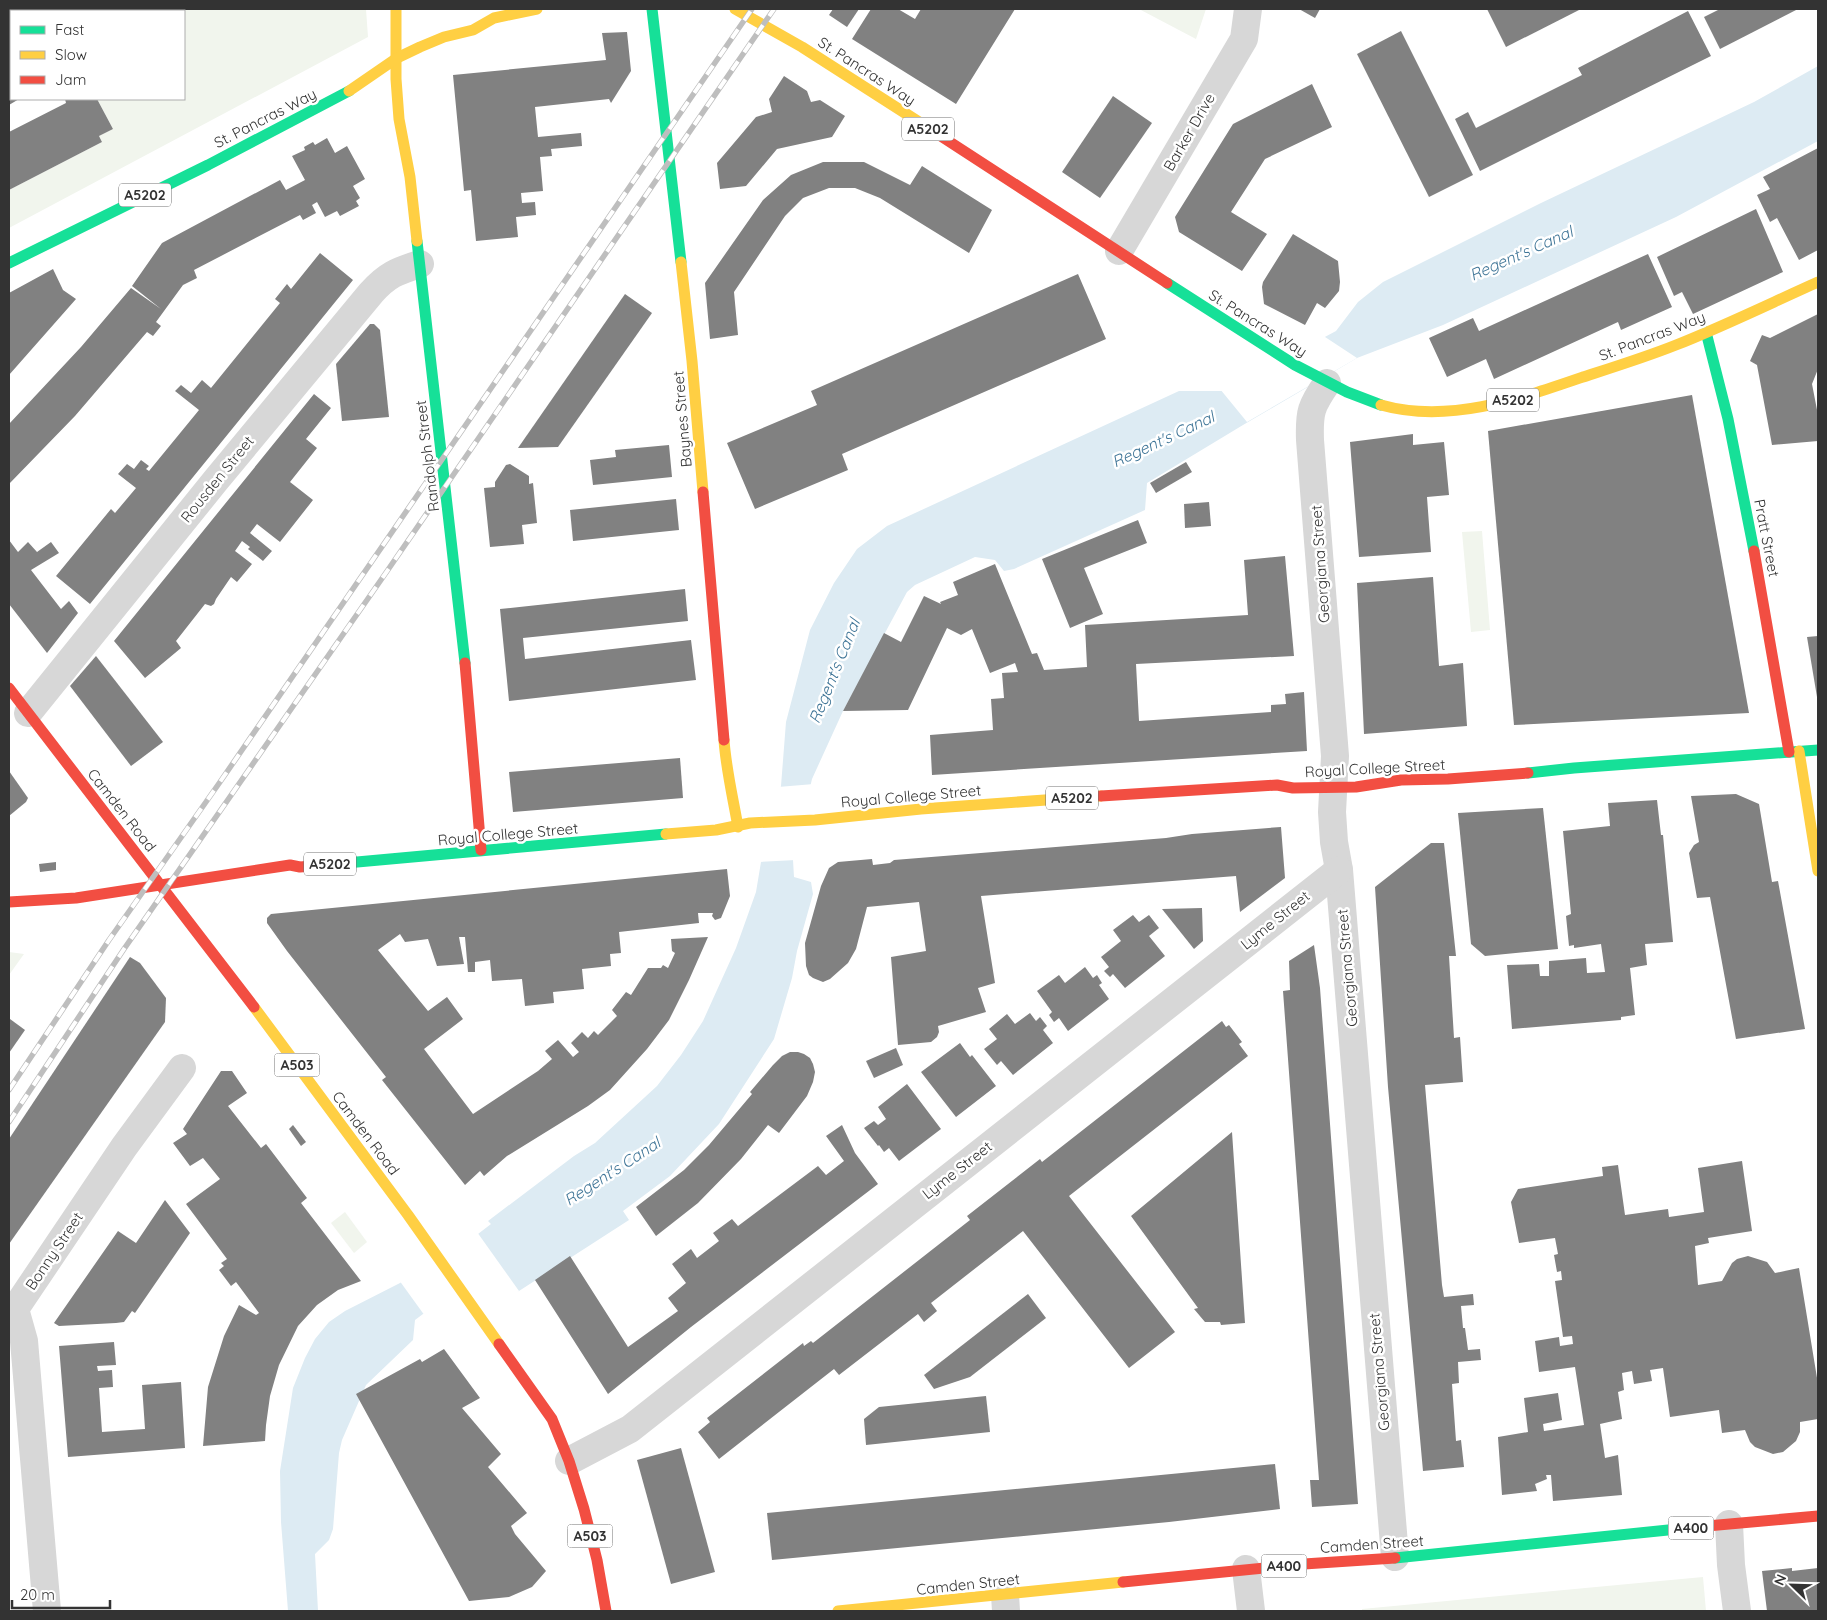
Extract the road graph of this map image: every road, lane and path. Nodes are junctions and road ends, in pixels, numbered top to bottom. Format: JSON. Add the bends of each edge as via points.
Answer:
{"nodes":[{"id":1,"x":396,"y":9,"type":"edge"},
{"id":2,"x":537,"y":9,"type":"edge"},
{"id":3,"x":652,"y":9,"type":"edge"},
{"id":4,"x":736,"y":9,"type":"edge"},
{"id":5,"x":1248,"y":9,"type":"edge"},
{"id":6,"x":397,"y":58,"type":"junction"},
{"id":7,"x":1119,"y":251,"type":"junction"},
{"id":8,"x":9,"y":263,"type":"edge"},
{"id":9,"x":420,"y":264,"type":"junction"},
{"id":10,"x":1818,"y":282,"type":"edge"},
{"id":11,"x":1706,"y":332,"type":"junction"},
{"id":12,"x":1324,"y":381,"type":"junction"},
{"id":13,"x":9,"y":688,"type":"edge"},
{"id":14,"x":28,"y":713,"type":"junction"},
{"id":15,"x":1818,"y":750,"type":"edge"},
{"id":16,"x":1794,"y":752,"type":"junction"},
{"id":17,"x":1334,"y":788,"type":"junction"},
{"id":18,"x":738,"y":827,"type":"junction"},
{"id":19,"x":482,"y":850,"type":"junction"},
{"id":20,"x":1339,"y":870,"type":"junction"},
{"id":21,"x":1818,"y":871,"type":"edge"},
{"id":22,"x":163,"y":886,"type":"junction"},
{"id":23,"x":9,"y":902,"type":"edge"},
{"id":24,"x":182,"y":1068,"type":"dead end"},
{"id":25,"x":20,"y":1424,"type":"edge"},
{"id":26,"x":569,"y":1461,"type":"junction"},
{"id":27,"x":1818,"y":1516,"type":"edge"},
{"id":28,"x":1729,"y":1524,"type":"junction"},
{"id":29,"x":1395,"y":1557,"type":"junction"},
{"id":30,"x":1246,"y":1570,"type":"junction"},
{"id":31,"x":1006,"y":1603,"type":"edge"},
{"id":32,"x":47,"y":1611,"type":"edge"},
{"id":33,"x":606,"y":1611,"type":"edge"},
{"id":34,"x":838,"y":1611,"type":"edge"},
{"id":35,"x":1251,"y":1611,"type":"edge"},
{"id":36,"x":1738,"y":1611,"type":"edge"}],
"edges":[{"from":1,"to":6,"type":"main road","name":"Randolph Street"},
{"from":2,"to":6,"type":"main road","name":"St. Pancras Way","number":"A5202","via":[[494,18],[473,30],[444,38]]},
{"from":3,"to":18,"type":"main road","name":"Baynes Street","via":[[692,361],[726,766]]},
{"from":4,"to":7,"type":"main road","name":"St. Pancras Way","number":"A5202","via":[[802,47]]},
{"from":5,"to":7,"type":"street","name":"Barker Drive","via":[[1244,39]]},
{"from":6,"to":8,"type":"main road","name":"St. Pancras Way","number":"A5202","via":[[342,96]]},
{"from":6,"to":9,"type":"main road","name":"Randolph Street","via":[[398,119],[410,177]]},
{"from":7,"to":12,"type":"main road","name":"St. Pancras Way","number":"A5202"},
{"from":9,"to":14,"type":"street","name":"Rousden Street","via":[[392,273],[371,293]]},
{"from":9,"to":19,"type":"main road","name":"Randolph Street"},
{"from":10,"to":11,"type":"main road","name":"St. Pancras Way","number":"A5202"},
{"from":11,"to":12,"type":"main road","name":"St. Pancras Way","number":"A5202","via":[[1509,401],[1468,409],[1403,410],[1375,404]]},
{"from":11,"to":16,"type":"main road","name":"Pratt Street","via":[[1728,418]]},
{"from":12,"to":17,"type":"street","name":"Georgiana Street","via":[[1309,418],[1335,756]]},
{"from":13,"to":14,"type":"main road","name":"Camden Road","number":"A503"},
{"from":14,"to":22,"type":"main road","name":"Camden Road","number":"A503"},
{"from":15,"to":16,"type":"main road","name":"Royal College Street","number":"A5202"},
{"from":16,"to":17,"type":"main road","name":"Royal College Street","number":"A5202","via":[[1401,780]]},
{"from":16,"to":21,"type":"main road","name":"Pratt Street"},
{"from":17,"to":18,"type":"main road","name":"Royal College Street","number":"A5202","via":[[1233,787],[921,809]]},
{"from":17,"to":20,"type":"street","name":"Georgiana Street","via":[[1334,842]]},
{"from":18,"to":19,"type":"main road","name":"Royal College Street","number":"A5202"},
{"from":19,"to":22,"type":"main road","name":"Royal College Street","number":"A5202","via":[[290,866]]},
{"from":20,"to":26,"type":"street","name":"Lyme Street","via":[[630,1429]]},
{"from":20,"to":29,"type":"street","name":"Georgiana Street"},
{"from":22,"to":23,"type":"main road","name":"Royal College Street","number":"A5202","via":[[76,898]]},
{"from":22,"to":26,"type":"main road","name":"Camden Road","number":"A503","via":[[408,1214],[552,1419]]},
{"from":24,"to":25,"type":"street","name":"Bonny Street","via":[[124,1147],[15,1309],[24,1341]]},
{"from":25,"to":32,"type":"street","name":"Bonny Street"},
{"from":26,"to":33,"type":"main road","name":"Camden Road","number":"A503","via":[[597,1560]]},
{"from":27,"to":28,"type":"main road","name":"Camden Street","number":"A400"},
{"from":28,"to":29,"type":"main road","name":"Camden Street","number":"A400"},
{"from":28,"to":36,"type":"street"},
{"from":29,"to":30,"type":"main road","name":"Camden Street","number":"A400"},
{"from":30,"to":31,"type":"main road","name":"Camden Street","number":"A400"},
{"from":30,"to":35,"type":"street"},
{"from":31,"to":34,"type":"main road","name":"Camden Street","number":"A400"}]}
